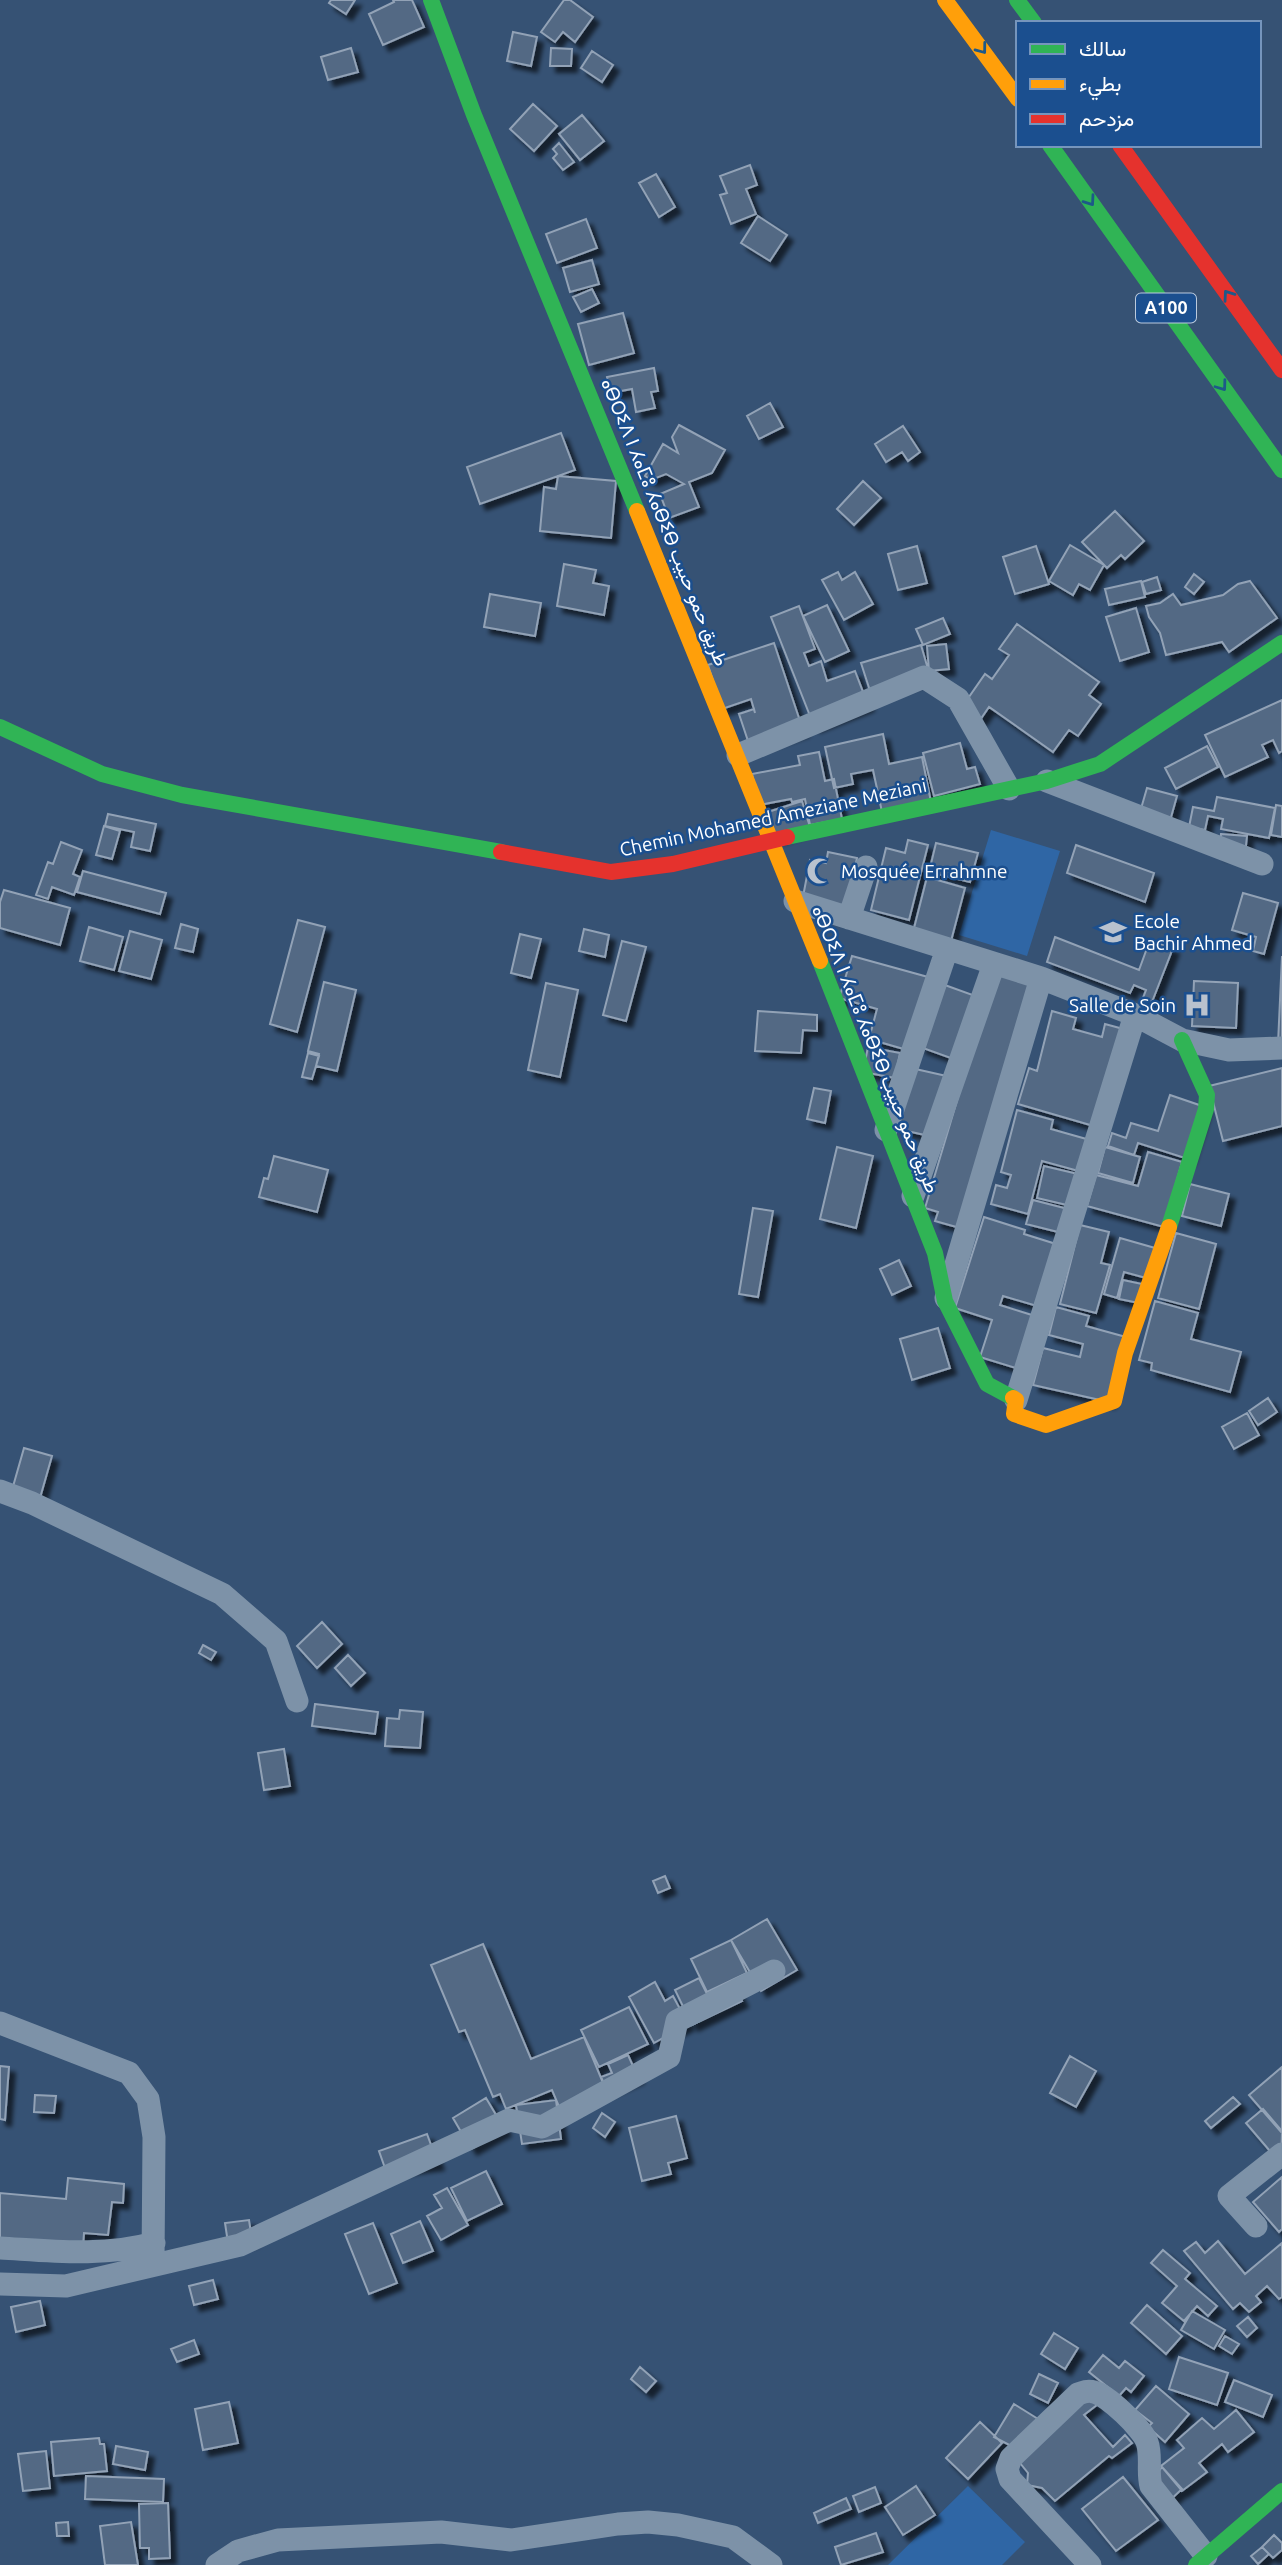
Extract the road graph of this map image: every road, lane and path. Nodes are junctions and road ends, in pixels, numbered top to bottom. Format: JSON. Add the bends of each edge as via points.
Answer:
{"nodes":[{"id":1,"x":431,"y":0,"type":"edge"},
{"id":2,"x":945,"y":0,"type":"edge"},
{"id":3,"x":1017,"y":0,"type":"edge"},
{"id":4,"x":1033,"y":21,"type":"edge"},
{"id":5,"x":1016,"y":96,"type":"edge"},
{"id":6,"x":1051,"y":147,"type":"edge"},
{"id":7,"x":1121,"y":147,"type":"edge"},
{"id":8,"x":1282,"y":370,"type":"edge"},
{"id":9,"x":1282,"y":470,"type":"edge"},
{"id":10,"x":1282,"y":643,"type":"edge"},
{"id":11,"x":0,"y":727,"type":"edge"},
{"id":12,"x":738,"y":755,"type":"junction"},
{"id":13,"x":1047,"y":781,"type":"junction"},
{"id":14,"x":1009,"y":789,"type":"junction"},
{"id":15,"x":771,"y":840,"type":"junction"},
{"id":16,"x":1262,"y":864,"type":"dead end"},
{"id":17,"x":866,"y":867,"type":"dead end"},
{"id":18,"x":795,"y":901,"type":"junction"},
{"id":19,"x":849,"y":918,"type":"junction"},
{"id":20,"x":947,"y":949,"type":"junction"},
{"id":21,"x":994,"y":964,"type":"junction"},
{"id":22,"x":1041,"y":978,"type":"junction"},
{"id":23,"x":1135,"y":1015,"type":"junction"},
{"id":24,"x":1182,"y":1040,"type":"junction"},
{"id":25,"x":1282,"y":1048,"type":"edge"},
{"id":26,"x":886,"y":1130,"type":"junction"},
{"id":27,"x":913,"y":1196,"type":"junction"},
{"id":28,"x":945,"y":1301,"type":"junction"},
{"id":29,"x":1016,"y":1400,"type":"junction"},
{"id":30,"x":0,"y":1491,"type":"edge"},
{"id":31,"x":297,"y":1701,"type":"dead end"},
{"id":32,"x":774,"y":1971,"type":"dead end"},
{"id":33,"x":0,"y":2023,"type":"edge"},
{"id":34,"x":1282,"y":2154,"type":"edge"},
{"id":35,"x":1256,"y":2226,"type":"dead end"},
{"id":36,"x":0,"y":2248,"type":"edge"},
{"id":37,"x":153,"y":2253,"type":"junction"},
{"id":38,"x":0,"y":2284,"type":"edge"},
{"id":39,"x":1282,"y":2491,"type":"edge"},
{"id":40,"x":1201,"y":2560,"type":"edge"},
{"id":41,"x":217,"y":2565,"type":"edge"},
{"id":42,"x":771,"y":2565,"type":"edge"},
{"id":43,"x":1090,"y":2565,"type":"edge"}],
"edges":[{"from":1,"to":12,"type":"main road","name":"ⴰⴱⵔⵉⴷ ⵏ ⵃⴰⵎⵓ ⵃⴰⴱⵉⴱ طريق حمو حبيب"},
{"from":2,"to":5,"type":"main road","one_way":true},
{"from":3,"to":4,"type":"main road"},
{"from":6,"to":9,"type":"main road","number":"A100","one_way":true},
{"from":8,"to":7,"type":"main road","number":"A100","one_way":true},
{"from":10,"to":13,"type":"main road","name":"Chemin Mohamed Ameziane Meziani","via":[[1100,764]]},
{"from":11,"to":15,"type":"main road","name":"Chemin Mohamed Ameziane Meziani","via":[[102,774],[181,794],[611,872],[673,864]]},
{"from":12,"to":14,"type":"street","via":[[925,677],[958,699]]},
{"from":12,"to":15,"type":"main road","name":"ⴰⴱⵔⵉⴷ ⵏ ⵃⴰⵎⵓ ⵃⴰⴱⵉⴱ طريق حمو حبيب"},
{"from":13,"to":14,"type":"main road","name":"Chemin Mohamed Ameziane Meziani"},
{"from":13,"to":16,"type":"street"},
{"from":14,"to":15,"type":"main road","name":"Chemin Mohamed Ameziane Meziani"},
{"from":15,"to":18,"type":"main road","name":"ⴰⴱⵔⵉⴷ ⵏ ⵃⴰⵎⵓ ⵃⴰⴱⵉⴱ طريق حمو حبيب"},
{"from":17,"to":19,"type":"street"},
{"from":18,"to":19,"type":"street"},
{"from":18,"to":26,"type":"main road","name":"ⴰⴱⵔⵉⴷ ⵏ ⵃⴰⵎⵓ ⵃⴰⴱⵉⴱ طريق حمو حبيب"},
{"from":19,"to":20,"type":"street"},
{"from":20,"to":21,"type":"street"},
{"from":20,"to":26,"type":"street"},
{"from":21,"to":22,"type":"street"},
{"from":21,"to":27,"type":"street"},
{"from":22,"to":23,"type":"street"},
{"from":22,"to":28,"type":"street"},
{"from":23,"to":24,"type":"street"},
{"from":23,"to":29,"type":"street"},
{"from":24,"to":25,"type":"street","via":[[1229,1050]]},
{"from":24,"to":29,"type":"main road","name":"ⴰⴱⵔⵉⴷ ⵏ ⵃⴰⵎⵓ ⵃⴰⴱⵉⴱ طريق حمو حبيب","via":[[1207,1095],[1206,1109],[1125,1353],[1114,1401],[1046,1425],[1014,1414]]},
{"from":26,"to":27,"type":"main road","name":"ⴰⴱⵔⵉⴷ ⵏ ⵃⴰⵎⵓ ⵃⴰⴱⵉⴱ طريق حمو حبيب"},
{"from":27,"to":28,"type":"main road","name":"ⴰⴱⵔⵉⴷ ⵏ ⵃⴰⵎⵓ ⵃⴰⴱⵉⴱ طريق حمو حبيب","via":[[935,1253]]},
{"from":28,"to":29,"type":"main road","name":"ⴰⴱⵔⵉⴷ ⵏ ⵃⴰⵎⵓ ⵃⴰⴱⵉⴱ طريق حمو حبيب","via":[[987,1384]]},
{"from":30,"to":31,"type":"street","via":[[222,1594],[276,1641]]},
{"from":32,"to":37,"type":"street","via":[[677,2021],[669,2057],[542,2127],[509,2120],[240,2245]]},
{"from":33,"to":37,"type":"street","via":[[129,2073],[148,2099],[154,2137]]},
{"from":34,"to":35,"type":"street","via":[[1229,2196]]},
{"from":36,"to":37,"type":"street"},
{"from":37,"to":38,"type":"street","via":[[66,2286]]},
{"from":39,"to":40,"type":"main road"},
{"from":40,"to":43,"type":"street","via":[[1151,2486],[1146,2437],[1101,2395],[1088,2391],[1068,2403],[1011,2458],[1007,2469],[1010,2479]]},
{"from":41,"to":42,"type":"street","via":[[238,2551],[278,2540],[441,2532],[511,2540],[648,2522],[733,2537]]}]}
